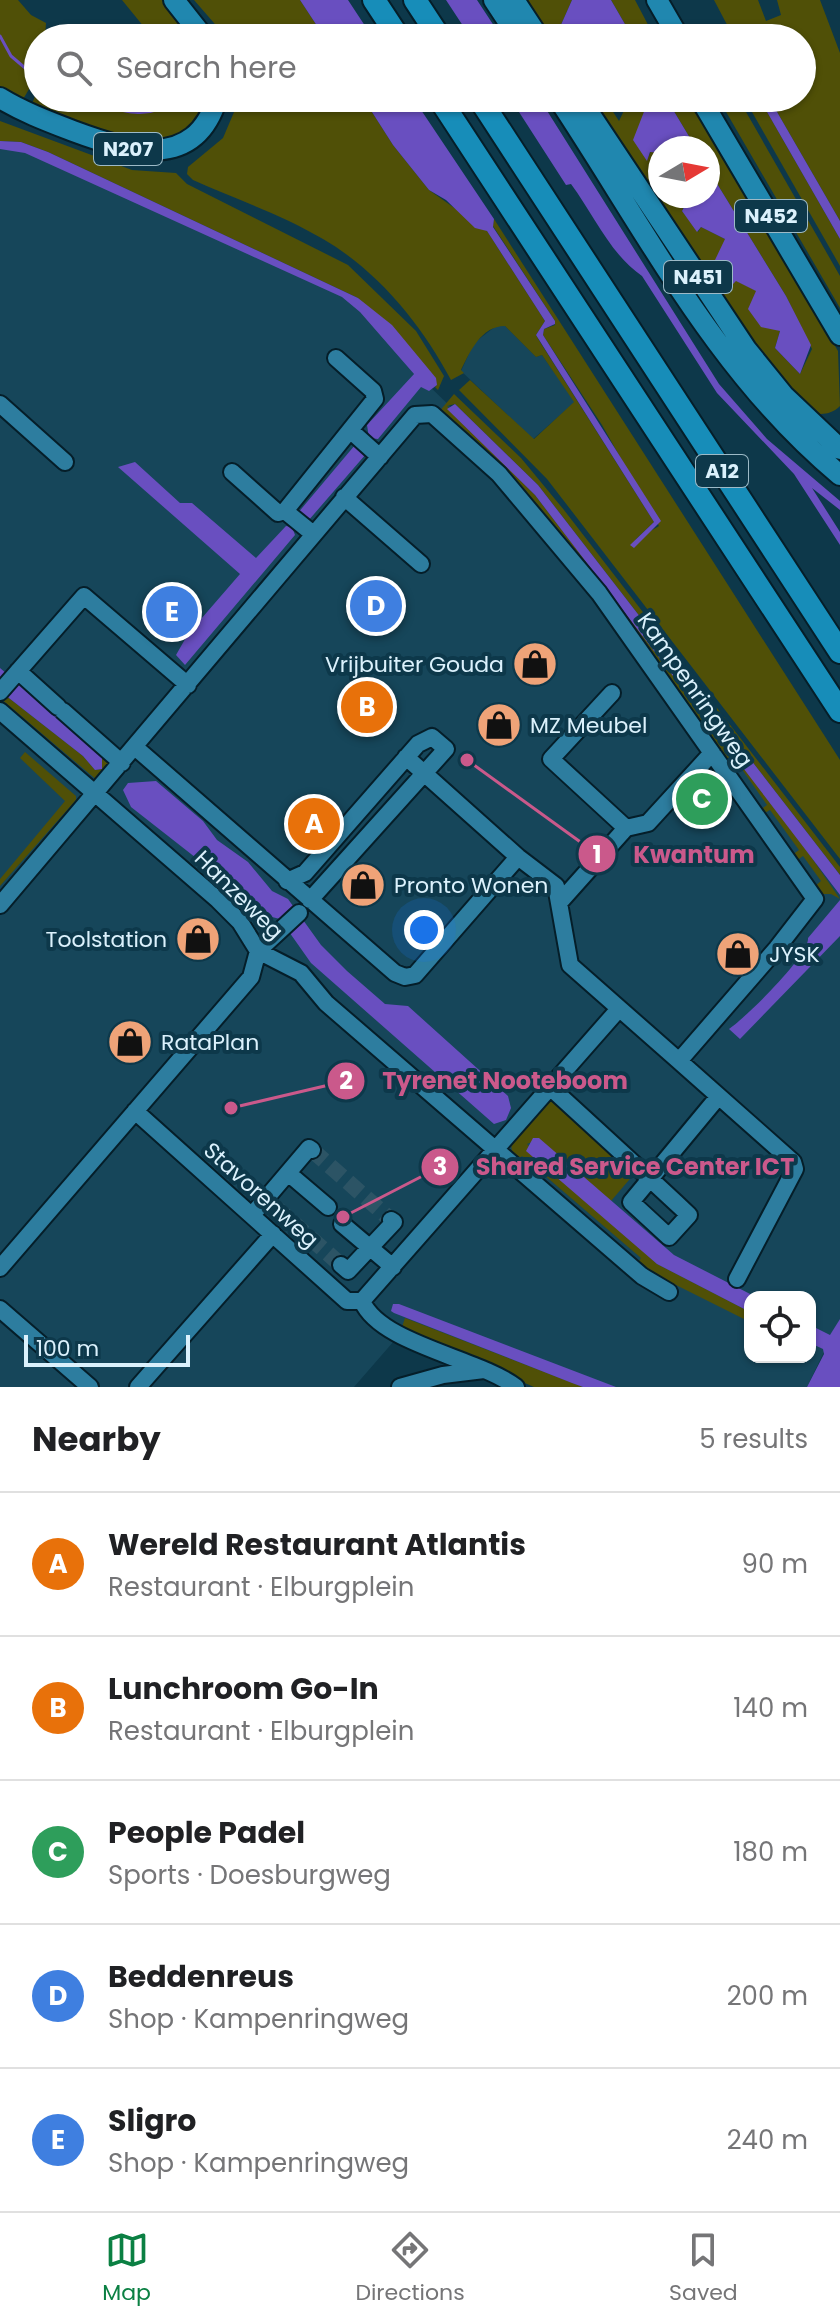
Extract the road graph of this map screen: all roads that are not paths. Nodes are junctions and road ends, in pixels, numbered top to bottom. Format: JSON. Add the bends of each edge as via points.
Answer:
{"nodes":[{"id":1,"x":174,"y":0,"type":"edge"},
{"id":2,"x":374,"y":0,"type":"edge"},
{"id":3,"x":415,"y":0,"type":"edge"},
{"id":4,"x":494,"y":0,"type":"edge"},
{"id":5,"x":514,"y":0,"type":"edge"},
{"id":6,"x":643,"y":0,"type":"edge"},
{"id":7,"x":657,"y":0,"type":"edge"},
{"id":8,"x":193,"y":24,"type":"edge"},
{"id":9,"x":390,"y":24,"type":"edge"},
{"id":10,"x":431,"y":24,"type":"edge"},
{"id":11,"x":510,"y":24,"type":"edge"},
{"id":12,"x":530,"y":24,"type":"edge"},
{"id":13,"x":657,"y":24,"type":"edge"},
{"id":14,"x":671,"y":24,"type":"edge"},
{"id":15,"x":0,"y":98,"type":"edge"},
{"id":16,"x":10,"y":109,"type":"edge"},
{"id":17,"x":211,"y":112,"type":"edge"},
{"id":18,"x":448,"y":112,"type":"edge"},
{"id":19,"x":488,"y":112,"type":"edge"},
{"id":20,"x":567,"y":112,"type":"edge"},
{"id":21,"x":588,"y":112,"type":"edge"},
{"id":22,"x":708,"y":112,"type":"edge"},
{"id":23,"x":722,"y":112,"type":"edge"},
{"id":24,"x":840,"y":315,"type":"edge"},
{"id":25,"x":840,"y":335,"type":"edge"},
{"id":26,"x":336,"y":358,"type":"dead end"},
{"id":27,"x":0,"y":404,"type":"edge"},
{"id":28,"x":351,"y":431,"type":"junction"},
{"id":29,"x":835,"y":447,"type":"edge"},
{"id":30,"x":380,"y":457,"type":"junction"},
{"id":31,"x":65,"y":462,"type":"dead end"},
{"id":32,"x":232,"y":472,"type":"dead end"},
{"id":33,"x":840,"y":475,"type":"edge"},
{"id":34,"x":344,"y":497,"type":"junction"},
{"id":35,"x":285,"y":511,"type":"junction"},
{"id":36,"x":312,"y":533,"type":"junction"},
{"id":37,"x":421,"y":564,"type":"dead end"},
{"id":38,"x":840,"y":652,"type":"edge"},
{"id":39,"x":16,"y":673,"type":"junction"},
{"id":40,"x":188,"y":685,"type":"junction"},
{"id":41,"x":0,"y":692,"type":"edge"},
{"id":42,"x":612,"y":693,"type":"dead end"},
{"id":43,"x":0,"y":711,"type":"edge"},
{"id":44,"x":840,"y":711,"type":"edge"},
{"id":45,"x":136,"y":748,"type":"junction"},
{"id":46,"x":712,"y":753,"type":"junction"},
{"id":47,"x":406,"y":757,"type":"junction"},
{"id":48,"x":122,"y":763,"type":"junction"},
{"id":49,"x":424,"y":773,"type":"junction"},
{"id":50,"x":377,"y":790,"type":"junction"},
{"id":51,"x":96,"y":795,"type":"junction"},
{"id":52,"x":394,"y":806,"type":"junction"},
{"id":53,"x":626,"y":828,"type":"junction"},
{"id":54,"x":518,"y":857,"type":"junction"},
{"id":55,"x":287,"y":881,"type":"junction"},
{"id":56,"x":559,"y":903,"type":"junction"},
{"id":57,"x":0,"y":905,"type":"edge"},
{"id":58,"x":304,"y":906,"type":"junction"},
{"id":59,"x":258,"y":951,"type":"junction"},
{"id":60,"x":618,"y":1010,"type":"junction"},
{"id":61,"x":679,"y":1061,"type":"junction"},
{"id":62,"x":550,"y":1087,"type":"junction"},
{"id":63,"x":718,"y":1097,"type":"junction"},
{"id":64,"x":135,"y":1111,"type":"junction"},
{"id":65,"x":494,"y":1148,"type":"junction"},
{"id":66,"x":312,"y":1150,"type":"dead end"},
{"id":67,"x":288,"y":1173,"type":"junction"},
{"id":68,"x":328,"y":1207,"type":"dead end"},
{"id":69,"x":252,"y":1215,"type":"junction"},
{"id":70,"x":391,"y":1220,"type":"dead end"},
{"id":71,"x":342,"y":1224,"type":"dead end"},
{"id":72,"x":273,"y":1234,"type":"junction"},
{"id":73,"x":368,"y":1246,"type":"junction"},
{"id":74,"x":341,"y":1265,"type":"dead end"},
{"id":75,"x":393,"y":1267,"type":"junction"},
{"id":76,"x":0,"y":1268,"type":"edge"},
{"id":77,"x":737,"y":1279,"type":"dead end"},
{"id":78,"x":669,"y":1292,"type":"dead end"},
{"id":79,"x":362,"y":1301,"type":"junction"},
{"id":80,"x":0,"y":1309,"type":"edge"},
{"id":81,"x":428,"y":1345,"type":"junction"},
{"id":82,"x":485,"y":1370,"type":"junction"},
{"id":83,"x":443,"y":1375,"type":"junction"},
{"id":84,"x":90,"y":1387,"type":"edge"},
{"id":85,"x":138,"y":1387,"type":"edge"},
{"id":86,"x":400,"y":1387,"type":"edge"},
{"id":87,"x":516,"y":1387,"type":"edge"}],
"edges":[{"from":1,"to":8,"type":"main road"},
{"from":2,"to":9,"type":"highway"},
{"from":3,"to":10,"type":"highway"},
{"from":4,"to":11,"type":"main road"},
{"from":5,"to":12,"type":"main road"},
{"from":6,"to":13,"type":"main road"},
{"from":7,"to":14,"type":"main road"},
{"from":15,"to":16,"type":"main road","number":"N207"},
{"from":16,"to":17,"type":"main road","number":"N207","via":[[107,143],[154,151],[196,134]]},
{"from":18,"to":44,"type":"highway","number":"A12"},
{"from":19,"to":38,"type":"highway","number":"A12"},
{"from":20,"to":29,"type":"main road","number":"N451","via":[[729,360],[774,415]]},
{"from":21,"to":29,"type":"main road","number":"N451","via":[[746,349]]},
{"from":22,"to":25,"type":"main road","number":"N452"},
{"from":23,"to":24,"type":"main road","number":"N452"},
{"from":26,"to":28,"type":"street","via":[[373,391],[375,399]]},
{"from":27,"to":31,"type":"street"},
{"from":28,"to":30,"type":"street"},
{"from":28,"to":35,"type":"street"},
{"from":29,"to":33,"type":"main road","number":"N451"},
{"from":30,"to":34,"type":"street","name":"Kampenringweg"},
{"from":30,"to":46,"type":"street","name":"Kampenringweg","via":[[415,415],[432,414],[499,474],[599,593]]},
{"from":32,"to":35,"type":"street","via":[[278,513]]},
{"from":34,"to":36,"type":"street","name":"Kampenringweg"},
{"from":34,"to":37,"type":"street"},
{"from":35,"to":36,"type":"street"},
{"from":36,"to":40,"type":"street","name":"Kampenringweg"},
{"from":39,"to":40,"type":"street","via":[[84,596]]},
{"from":39,"to":41,"type":"street"},
{"from":39,"to":48,"type":"street"},
{"from":40,"to":45,"type":"street","name":"Kampenringweg"},
{"from":42,"to":53,"type":"street","via":[[551,759]]},
{"from":43,"to":51,"type":"street","name":"Hanzeweg"},
{"from":45,"to":48,"type":"street","name":"Kampenringweg"},
{"from":45,"to":55,"type":"street"},
{"from":46,"to":53,"type":"street","via":[[648,823]]},
{"from":46,"to":61,"type":"street","name":"Kampenringweg","via":[[815,899]]},
{"from":47,"to":49,"type":"street"},
{"from":47,"to":49,"type":"street","via":[[432,737],[446,749]]},
{"from":47,"to":50,"type":"street"},
{"from":48,"to":51,"type":"street","name":"Kampenringweg"},
{"from":49,"to":52,"type":"street"},
{"from":49,"to":54,"type":"street"},
{"from":50,"to":52,"type":"street"},
{"from":50,"to":55,"type":"street","via":[[305,873]]},
{"from":51,"to":57,"type":"street","name":"Kampenringweg"},
{"from":51,"to":59,"type":"street","name":"Hanzeweg","via":[[218,900]]},
{"from":52,"to":58,"type":"street"},
{"from":53,"to":56,"type":"street"},
{"from":54,"to":56,"type":"street","via":[[556,886]]},
{"from":54,"to":58,"type":"street","via":[[415,975],[395,973]]},
{"from":55,"to":58,"type":"street"},
{"from":56,"to":60,"type":"street","via":[[570,965]]},
{"from":58,"to":59,"type":"street"},
{"from":59,"to":64,"type":"street","via":[[251,977]]},
{"from":59,"to":65,"type":"street","name":"Hanzeweg","via":[[301,973],[326,1003]]},
{"from":60,"to":61,"type":"street"},
{"from":60,"to":62,"type":"street"},
{"from":61,"to":63,"type":"street"},
{"from":62,"to":63,"type":"street","via":[[650,1179]]},
{"from":62,"to":65,"type":"street"},
{"from":63,"to":77,"type":"street","via":[[790,1157],[795,1169]]},
{"from":64,"to":69,"type":"street","name":"Stavorenweg"},
{"from":64,"to":76,"type":"street"},
{"from":65,"to":75,"type":"street"},
{"from":65,"to":78,"type":"street","name":"Hanzeweg","via":[[642,1276]]},
{"from":66,"to":67,"type":"street"},
{"from":67,"to":68,"type":"street"},
{"from":67,"to":69,"type":"street","via":[[270,1202]]},
{"from":69,"to":72,"type":"street","name":"Stavorenweg"},
{"from":70,"to":73,"type":"street"},
{"from":71,"to":73,"type":"street"},
{"from":72,"to":79,"type":"street","name":"Stavorenweg","via":[[347,1301]]},
{"from":72,"to":85,"type":"street"},
{"from":73,"to":74,"type":"street","via":[[348,1271]]},
{"from":73,"to":75,"type":"street"},
{"from":75,"to":79,"type":"street"},
{"from":79,"to":81,"type":"street","name":"Stavorenweg","via":[[374,1318]]},
{"from":80,"to":84,"type":"street"},
{"from":81,"to":82,"type":"street","name":"Stavorenweg"},
{"from":81,"to":83,"type":"street"},
{"from":82,"to":83,"type":"street"},
{"from":82,"to":87,"type":"street","name":"Stavorenweg"},
{"from":83,"to":86,"type":"street"}]}
